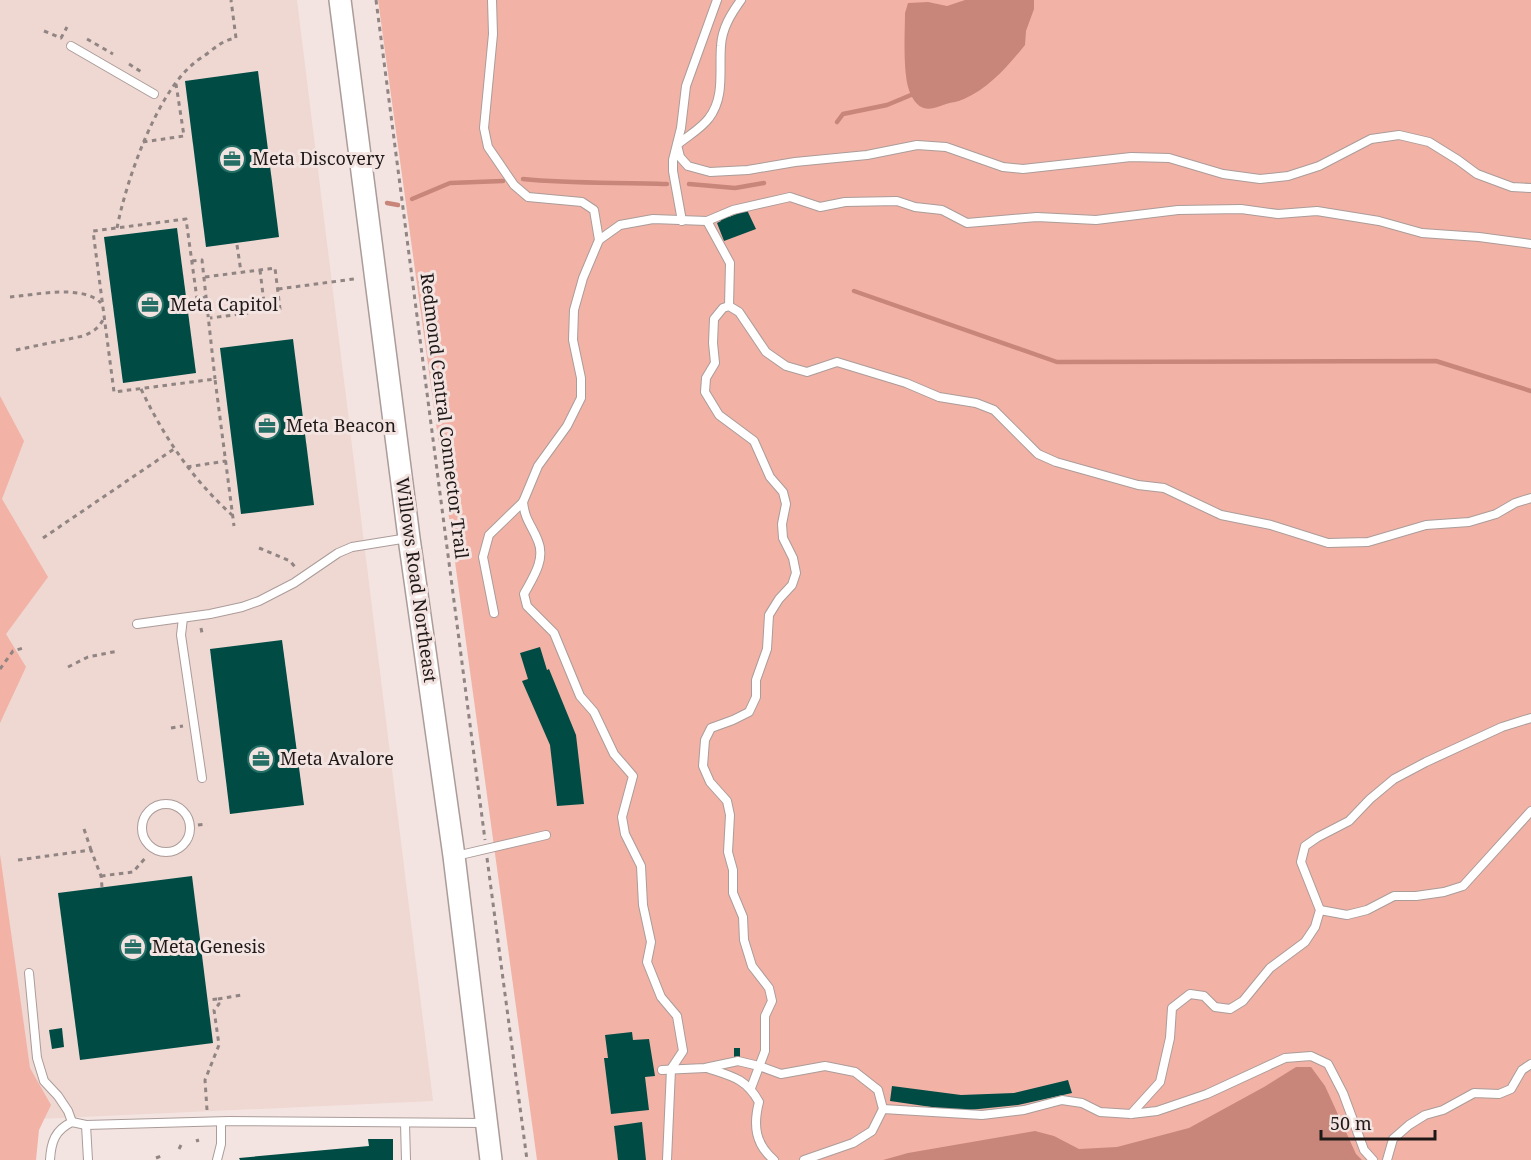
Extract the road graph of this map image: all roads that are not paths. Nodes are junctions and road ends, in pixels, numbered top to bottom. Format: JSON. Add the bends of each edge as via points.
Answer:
{"nodes":[{"id":1,"x":340,"y":0,"type":"edge"},
{"id":2,"x":492,"y":0,"type":"edge"},
{"id":3,"x":717,"y":0,"type":"edge"},
{"id":4,"x":741,"y":0,"type":"edge"},
{"id":5,"x":71,"y":46,"type":"dead end"},
{"id":6,"x":154,"y":94,"type":"dead end"},
{"id":7,"x":676,"y":145,"type":"junction"},
{"id":8,"x":1531,"y":188,"type":"edge"},
{"id":9,"x":682,"y":221,"type":"junction"},
{"id":10,"x":707,"y":221,"type":"junction"},
{"id":11,"x":599,"y":240,"type":"junction"},
{"id":12,"x":1531,"y":244,"type":"edge"},
{"id":13,"x":729,"y":306,"type":"junction"},
{"id":14,"x":1531,"y":498,"type":"edge"},
{"id":15,"x":523,"y":502,"type":"junction"},
{"id":16,"x":409,"y":538,"type":"junction"},
{"id":17,"x":494,"y":613,"type":"dead end"},
{"id":18,"x":183,"y":618,"type":"junction"},
{"id":19,"x":137,"y":624,"type":"dead end"},
{"id":20,"x":1531,"y":718,"type":"edge"},
{"id":21,"x":202,"y":778,"type":"dead end"},
{"id":22,"x":1531,"y":811,"type":"edge"},
{"id":23,"x":546,"y":835,"type":"dead end"},
{"id":24,"x":170,"y":852,"type":"joint"},
{"id":25,"x":454,"y":856,"type":"junction"},
{"id":26,"x":1320,"y":910,"type":"junction"},
{"id":27,"x":29,"y":973,"type":"dead end"},
{"id":28,"x":1531,"y":1064,"type":"edge"},
{"id":29,"x":759,"y":1066,"type":"junction"},
{"id":30,"x":705,"y":1068,"type":"junction"},
{"id":31,"x":671,"y":1069,"type":"junction"},
{"id":32,"x":662,"y":1070,"type":"dead end"},
{"id":33,"x":751,"y":1088,"type":"junction"},
{"id":34,"x":882,"y":1109,"type":"junction"},
{"id":35,"x":1131,"y":1114,"type":"junction"},
{"id":36,"x":72,"y":1122,"type":"junction"},
{"id":37,"x":221,"y":1122,"type":"junction"},
{"id":38,"x":405,"y":1123,"type":"junction"},
{"id":39,"x":487,"y":1123,"type":"junction"},
{"id":40,"x":86,"y":1125,"type":"junction"},
{"id":41,"x":50,"y":1160,"type":"edge"},
{"id":42,"x":88,"y":1160,"type":"edge"},
{"id":43,"x":217,"y":1160,"type":"edge"},
{"id":44,"x":406,"y":1160,"type":"edge"},
{"id":45,"x":491,"y":1160,"type":"edge"},
{"id":46,"x":667,"y":1160,"type":"edge"},
{"id":47,"x":774,"y":1160,"type":"edge"},
{"id":48,"x":804,"y":1160,"type":"edge"},
{"id":49,"x":1373,"y":1160,"type":"edge"},
{"id":50,"x":1388,"y":1160,"type":"edge"}],
"edges":[{"from":1,"to":16,"type":"main road","name":"Willows Road Northeast"},
{"from":2,"to":11,"type":"lane","via":[[493,34],[484,128],[488,147],[514,185],[528,197],[582,202],[594,210]]},
{"from":3,"to":7,"type":"lane","via":[[686,86]]},
{"from":4,"to":7,"type":"lane","via":[[728,17],[721,44],[718,103],[708,120]]},
{"from":5,"to":6,"type":"lane"},
{"from":7,"to":8,"type":"lane","via":[[688,166],[710,172],[867,155],[917,145],[946,147],[1003,167],[1023,169],[1131,157],[1169,158],[1223,174],[1260,179],[1288,176],[1319,166],[1371,139],[1400,135],[1429,142],[1477,174],[1512,187]]},
{"from":7,"to":9,"type":"lane","via":[[673,171]]},
{"from":9,"to":10,"type":"lane"},
{"from":9,"to":11,"type":"lane","via":[[653,219],[620,225]]},
{"from":10,"to":12,"type":"lane","via":[[733,210],[790,197],[820,207],[844,202],[897,201],[942,210],[968,223],[1037,217],[1096,220],[1178,210],[1317,211],[1422,233]]},
{"from":10,"to":13,"type":"lane","via":[[730,263]]},
{"from":11,"to":15,"type":"lane","via":[[574,310],[573,340],[581,398],[567,426],[538,466]]},
{"from":13,"to":14,"type":"lane","via":[[739,312],[766,352],[786,366],[807,372],[837,362],[939,397],[976,403],[994,410],[1038,454],[1056,462],[1138,485],[1164,488],[1221,515],[1328,543],[1368,542],[1426,525],[1469,522]]},
{"from":13,"to":29,"type":"lane","via":[[714,319],[715,363],[706,378],[705,392],[719,415],[754,441],[770,477],[783,492],[783,538],[796,573],[792,585],[769,615],[767,649],[749,712],[711,728],[705,740],[703,766],[710,782],[727,801],[733,893],[743,917],[744,940],[752,966],[769,988],[772,1001],[765,1016],[765,1050]]},
{"from":15,"to":17,"type":"lane","via":[[489,535],[483,557]]},
{"from":15,"to":31,"type":"lane","via":[[524,516],[539,544],[539,566],[524,594],[527,606],[554,633],[580,696],[594,712],[614,754],[633,776],[622,817],[625,834],[641,866],[643,905],[651,942],[647,962],[661,997],[677,1016],[683,1051]]},
{"from":16,"to":18,"type":"lane","via":[[352,547],[259,601]]},
{"from":16,"to":25,"type":"main road","name":"Willows Road Northeast"},
{"from":18,"to":19,"type":"lane"},
{"from":18,"to":21,"type":"lane","via":[[181,635]]},
{"from":20,"to":26,"type":"lane","via":[[1502,727],[1394,779],[1349,821],[1305,846],[1301,862]]},
{"from":22,"to":26,"type":"lane","via":[[1463,886],[1444,892],[1394,896],[1347,915]]},
{"from":23,"to":25,"type":"lane"},
{"from":24,"to":24,"type":"lane","via":[[183,846],[190,825],[177,807],[163,805],[155,807],[144,819],[143,836],[154,849]]},
{"from":25,"to":39,"type":"main road","name":"Willows Road Northeast"},
{"from":26,"to":35,"type":"lane","via":[[1305,942],[1270,968],[1243,1001],[1230,1009],[1215,1007],[1204,996],[1190,993],[1172,1008],[1160,1082]]},
{"from":27,"to":36,"type":"lane","via":[[37,1058],[44,1081],[58,1096]]},
{"from":28,"to":50,"type":"lane","via":[[1522,1070],[1511,1089],[1499,1094],[1474,1093],[1409,1125],[1393,1139]]},
{"from":29,"to":30,"type":"lane","via":[[738,1061]]},
{"from":29,"to":33,"type":"lane"},
{"from":29,"to":34,"type":"lane","via":[[781,1074],[825,1066],[855,1072],[878,1090]]},
{"from":30,"to":31,"type":"lane"},
{"from":30,"to":33,"type":"lane","via":[[731,1076]]},
{"from":31,"to":32,"type":"lane"},
{"from":31,"to":46,"type":"lane"},
{"from":33,"to":47,"type":"lane","via":[[759,1102],[755,1118],[757,1137]]},
{"from":34,"to":35,"type":"lane","via":[[982,1115],[1062,1100],[1082,1103],[1100,1112]]},
{"from":34,"to":48,"type":"lane","via":[[873,1131],[853,1143]]},
{"from":35,"to":49,"type":"lane","via":[[1157,1111],[1207,1094],[1285,1058],[1311,1056],[1328,1064],[1364,1150]]},
{"from":36,"to":40,"type":"lane"},
{"from":36,"to":41,"type":"lane","via":[[57,1132]]},
{"from":37,"to":38,"type":"lane"},
{"from":37,"to":40,"type":"lane"},
{"from":37,"to":43,"type":"lane"},
{"from":38,"to":39,"type":"lane"},
{"from":38,"to":44,"type":"lane"},
{"from":39,"to":45,"type":"main road","name":"Willows Road Northeast"},
{"from":40,"to":42,"type":"lane"}]}
